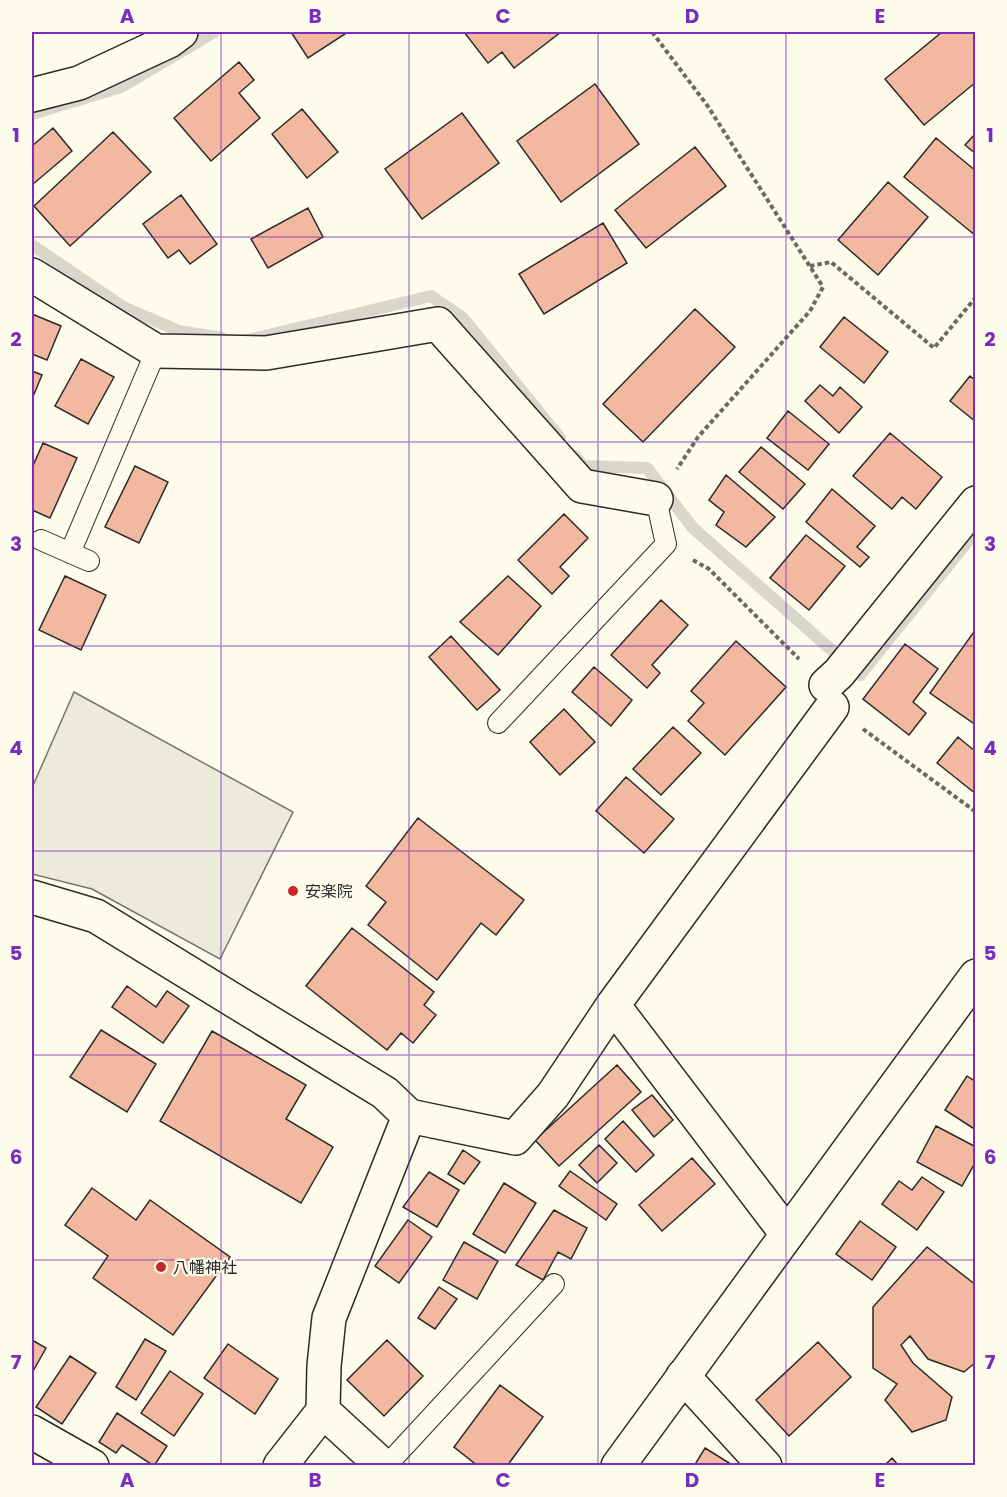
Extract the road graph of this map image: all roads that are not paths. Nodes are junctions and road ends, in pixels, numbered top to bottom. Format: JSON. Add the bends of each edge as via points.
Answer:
{"nodes":[{"id":1,"x":181,"y":32,"type":"edge"},
{"id":2,"x":32,"y":95,"type":"edge"},
{"id":3,"x":32,"y":275,"type":"edge"},
{"id":4,"x":156,"y":351,"type":"junction"},
{"id":5,"x":665,"y":487,"type":"joint"},
{"id":6,"x":975,"y":503,"type":"edge"},
{"id":7,"x":41,"y":540,"type":"dead end"},
{"id":8,"x":70,"y":553,"type":"junction"},
{"id":9,"x":89,"y":561,"type":"dead end"},
{"id":10,"x":498,"y":723,"type":"dead end"},
{"id":11,"x":32,"y":897,"type":"edge"},
{"id":12,"x":975,"y":976,"type":"edge"},
{"id":13,"x":612,"y":1005,"type":"junction"},
{"id":14,"x":409,"y":1116,"type":"junction"},
{"id":15,"x":787,"y":1234,"type":"junction"},
{"id":16,"x":554,"y":1284,"type":"dead end"},
{"id":17,"x":683,"y":1376,"type":"junction"},
{"id":18,"x":323,"y":1411,"type":"junction"},
{"id":19,"x":32,"y":1432,"type":"edge"},
{"id":20,"x":92,"y":1466,"type":"edge"},
{"id":21,"x":280,"y":1466,"type":"edge"},
{"id":22,"x":384,"y":1466,"type":"edge"},
{"id":23,"x":618,"y":1466,"type":"edge"},
{"id":24,"x":765,"y":1466,"type":"edge"}],
"edges":[{"from":1,"to":2,"type":"street","via":[[79,82]]},
{"from":3,"to":4,"type":"street"},
{"from":4,"to":5,"type":"street","via":[[266,353],[438,324],[582,486]]},
{"from":4,"to":8,"type":"lane"},
{"from":5,"to":10,"type":"lane","via":[[666,544]]},
{"from":6,"to":13,"type":"street","via":[[839,679]]},
{"from":7,"to":8,"type":"lane"},
{"from":8,"to":9,"type":"lane"},
{"from":11,"to":14,"type":"street","via":[[96,916],[385,1093]]},
{"from":12,"to":15,"type":"street"},
{"from":13,"to":14,"type":"street","via":[[553,1095],[515,1138]]},
{"from":13,"to":15,"type":"street"},
{"from":14,"to":18,"type":"street","via":[[329,1318]]},
{"from":15,"to":17,"type":"street"},
{"from":16,"to":22,"type":"lane"},
{"from":17,"to":23,"type":"street"},
{"from":17,"to":24,"type":"street"},
{"from":18,"to":21,"type":"street"},
{"from":18,"to":22,"type":"street"},
{"from":19,"to":20,"type":"street"}]}
